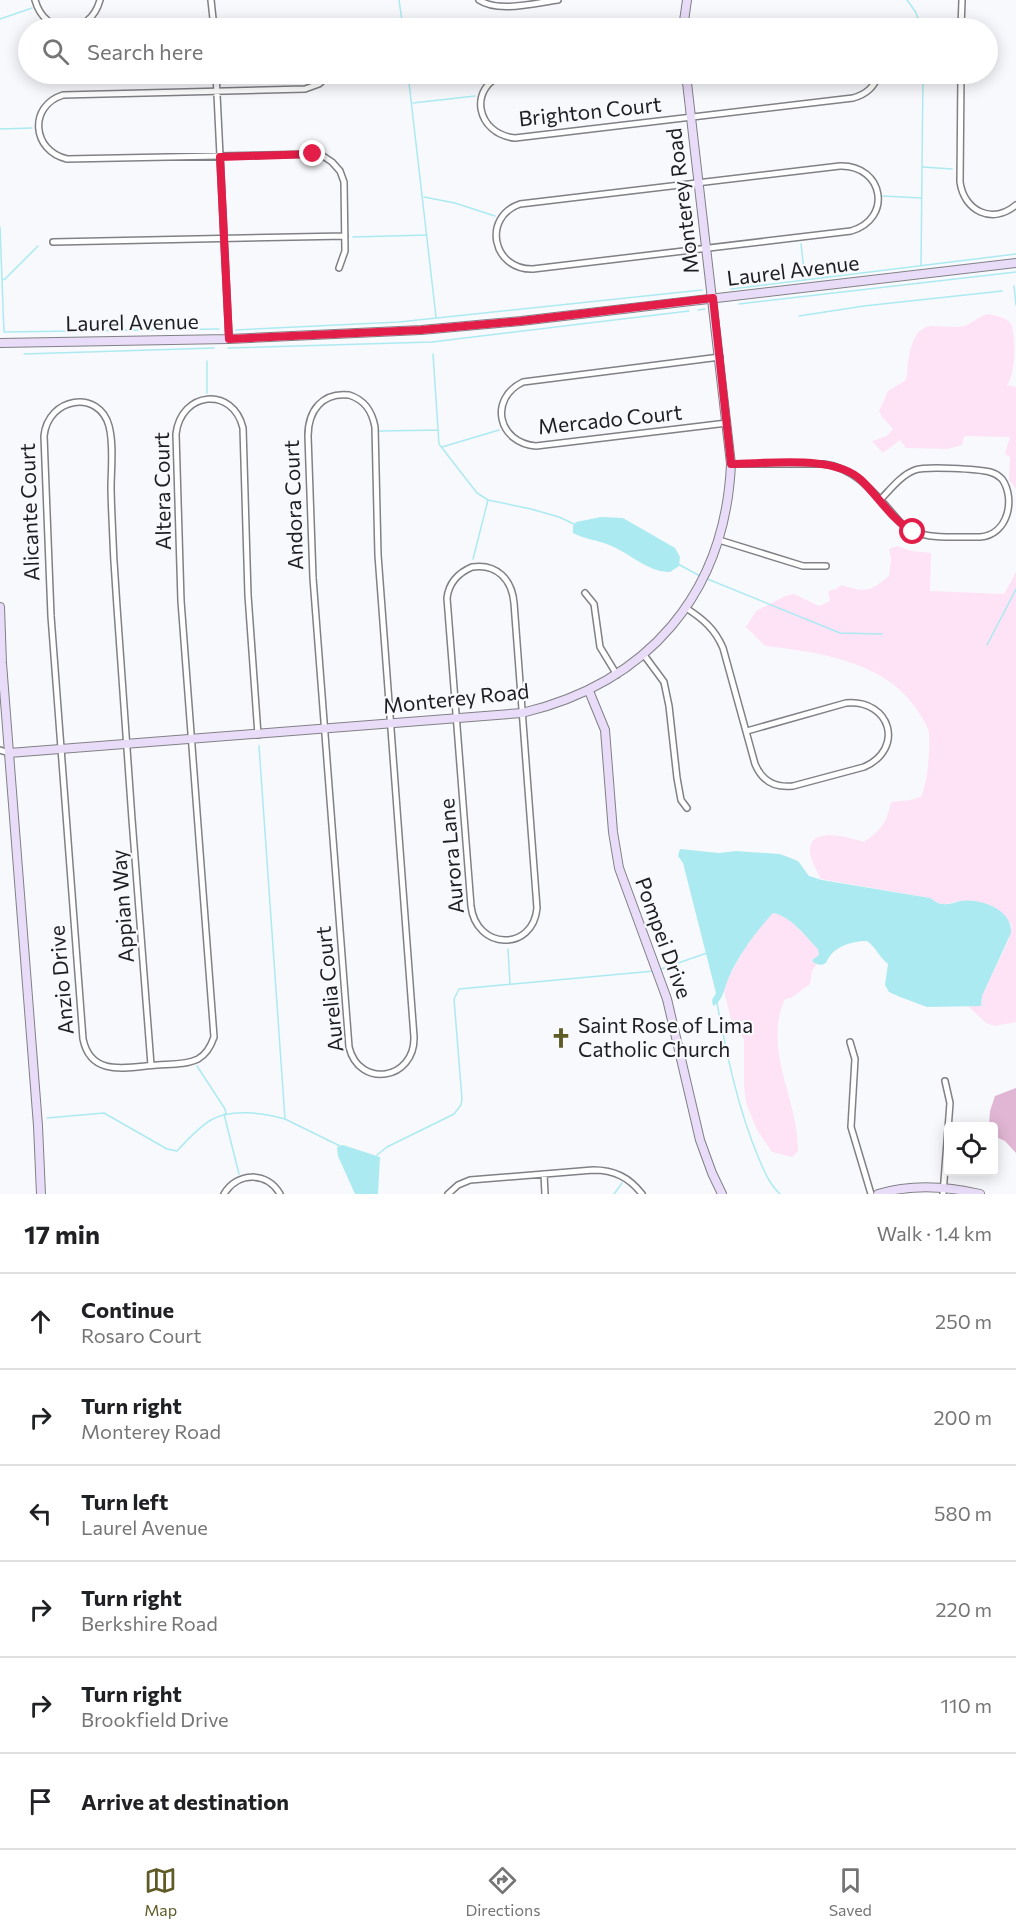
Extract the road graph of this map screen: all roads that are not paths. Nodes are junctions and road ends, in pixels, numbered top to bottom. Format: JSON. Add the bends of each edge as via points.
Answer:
{"nodes":[{"id":1,"x":35,"y":0,"type":"edge"},
{"id":2,"x":100,"y":0,"type":"edge"},
{"id":3,"x":211,"y":0,"type":"edge"},
{"id":4,"x":479,"y":0,"type":"edge"},
{"id":5,"x":558,"y":0,"type":"edge"},
{"id":6,"x":687,"y":0,"type":"edge"},
{"id":7,"x":962,"y":0,"type":"edge"},
{"id":8,"x":45,"y":18,"type":"edge"},
{"id":9,"x":91,"y":18,"type":"edge"},
{"id":10,"x":213,"y":18,"type":"edge"},
{"id":11,"x":684,"y":18,"type":"edge"},
{"id":12,"x":962,"y":18,"type":"edge"},
{"id":13,"x":217,"y":84,"type":"edge"},
{"id":14,"x":318,"y":84,"type":"edge"},
{"id":15,"x":488,"y":84,"type":"edge"},
{"id":16,"x":687,"y":84,"type":"edge"},
{"id":17,"x":874,"y":84,"type":"edge"},
{"id":18,"x":961,"y":84,"type":"edge"},
{"id":19,"x":217,"y":91,"type":"junction"},
{"id":20,"x":692,"y":117,"type":"junction"},
{"id":21,"x":220,"y":157,"type":"junction"},
{"id":22,"x":699,"y":183,"type":"junction"},
{"id":23,"x":1016,"y":205,"type":"edge"},
{"id":24,"x":345,"y":236,"type":"junction"},
{"id":25,"x":225,"y":238,"type":"junction"},
{"id":26,"x":53,"y":242,"type":"dead end"},
{"id":27,"x":707,"y":249,"type":"junction"},
{"id":28,"x":1016,"y":263,"type":"edge"},
{"id":29,"x":339,"y":268,"type":"dead end"},
{"id":30,"x":713,"y":298,"type":"junction"},
{"id":31,"x":229,"y":339,"type":"junction"},
{"id":32,"x":0,"y":343,"type":"edge"},
{"id":33,"x":720,"y":357,"type":"junction"},
{"id":34,"x":727,"y":423,"type":"junction"},
{"id":35,"x":731,"y":464,"type":"junction"},
{"id":36,"x":880,"y":500,"type":"junction"},
{"id":37,"x":719,"y":540,"type":"junction"},
{"id":38,"x":826,"y":566,"type":"dead end"},
{"id":39,"x":585,"y":593,"type":"dead end"},
{"id":40,"x":0,"y":607,"type":"edge"},
{"id":41,"x":686,"y":608,"type":"junction"},
{"id":42,"x":644,"y":655,"type":"junction"},
{"id":43,"x":617,"y":675,"type":"junction"},
{"id":44,"x":589,"y":691,"type":"junction"},
{"id":45,"x":522,"y":713,"type":"junction"},
{"id":46,"x":456,"y":720,"type":"junction"},
{"id":47,"x":390,"y":725,"type":"junction"},
{"id":48,"x":324,"y":729,"type":"junction"},
{"id":49,"x":747,"y":731,"type":"junction"},
{"id":50,"x":258,"y":735,"type":"junction"},
{"id":51,"x":193,"y":740,"type":"junction"},
{"id":52,"x":126,"y":745,"type":"junction"},
{"id":53,"x":0,"y":750,"type":"edge"},
{"id":54,"x":61,"y":750,"type":"junction"},
{"id":55,"x":9,"y":753,"type":"junction"},
{"id":56,"x":0,"y":757,"type":"edge"},
{"id":57,"x":687,"y":808,"type":"dead end"},
{"id":58,"x":850,"y":1042,"type":"dead end"},
{"id":59,"x":151,"y":1065,"type":"junction"},
{"id":60,"x":945,"y":1081,"type":"dead end"},
{"id":61,"x":544,"y":1174,"type":"junction"},
{"id":62,"x":943,"y":1191,"type":"edge"},
{"id":63,"x":41,"y":1194,"type":"edge"},
{"id":64,"x":224,"y":1194,"type":"edge"},
{"id":65,"x":280,"y":1194,"type":"edge"},
{"id":66,"x":448,"y":1194,"type":"edge"},
{"id":67,"x":545,"y":1194,"type":"edge"},
{"id":68,"x":642,"y":1194,"type":"edge"},
{"id":69,"x":722,"y":1194,"type":"edge"},
{"id":70,"x":871,"y":1194,"type":"edge"},
{"id":71,"x":878,"y":1194,"type":"edge"},
{"id":72,"x":980,"y":1194,"type":"edge"}],
"edges":[{"from":1,"to":8,"type":"street"},
{"from":2,"to":9,"type":"street"},
{"from":3,"to":10,"type":"street"},
{"from":4,"to":5,"type":"street","via":[[498,7]]},
{"from":6,"to":11,"type":"street"},
{"from":7,"to":12,"type":"street"},
{"from":13,"to":19,"type":"street"},
{"from":14,"to":19,"type":"street","via":[[309,88]]},
{"from":15,"to":20,"type":"street","name":"Brighton Court","via":[[481,104],[484,118],[490,128],[508,137]]},
{"from":16,"to":20,"type":"street","name":"Monterey Road"},
{"from":17,"to":20,"type":"street","name":"Brighton Court","via":[[853,98]]},
{"from":18,"to":23,"type":"street","via":[[963,196],[976,210],[988,214],[1005,212]]},
{"from":19,"to":21,"type":"street"},
{"from":19,"to":21,"type":"street","via":[[63,95],[44,109],[39,130],[46,148],[67,159]]},
{"from":20,"to":22,"type":"street","name":"Monterey Road"},
{"from":21,"to":24,"type":"street","via":[[313,154],[328,159],[344,182]]},
{"from":21,"to":25,"type":"street"},
{"from":22,"to":27,"type":"street","name":"Monterey Road"},
{"from":22,"to":27,"type":"street","via":[[846,166],[870,176],[878,198],[871,219],[851,231]]},
{"from":22,"to":27,"type":"street","via":[[517,205],[501,219],[496,240],[506,260],[528,269]]},
{"from":24,"to":25,"type":"street"},
{"from":24,"to":29,"type":"street"},
{"from":25,"to":26,"type":"street"},
{"from":25,"to":31,"type":"street"},
{"from":27,"to":30,"type":"street","name":"Monterey Road"},
{"from":28,"to":30,"type":"street","name":"Laurel Avenue"},
{"from":30,"to":31,"type":"street","name":"Laurel Avenue","via":[[421,330]]},
{"from":30,"to":33,"type":"street","name":"Monterey Road"},
{"from":31,"to":32,"type":"street","name":"Laurel Avenue"},
{"from":33,"to":34,"type":"street","name":"Monterey Road"},
{"from":33,"to":34,"type":"street","name":"Mercado Court","via":[[523,382],[506,396],[501,415],[514,438],[536,446]]},
{"from":34,"to":35,"type":"street","name":"Monterey Road"},
{"from":35,"to":36,"type":"street","via":[[834,465],[855,475]]},
{"from":35,"to":37,"type":"street","name":"Monterey Road"},
{"from":36,"to":36,"type":"street","via":[[913,532],[980,537],[1003,527],[1013,502],[1006,483],[990,472],[927,469],[907,475]]},
{"from":37,"to":38,"type":"street","via":[[803,566]]},
{"from":37,"to":41,"type":"street","name":"Monterey Road"},
{"from":39,"to":43,"type":"street","via":[[594,604],[600,647]]},
{"from":40,"to":55,"type":"street"},
{"from":41,"to":42,"type":"street","name":"Monterey Road"},
{"from":41,"to":49,"type":"street","via":[[718,636]]},
{"from":42,"to":43,"type":"street","name":"Monterey Road"},
{"from":42,"to":57,"type":"street","via":[[664,682],[681,800]]},
{"from":43,"to":44,"type":"street","name":"Monterey Road"},
{"from":44,"to":45,"type":"street","name":"Monterey Road"},
{"from":44,"to":69,"type":"street","name":"Pompei Drive","via":[[605,730],[619,868],[660,978],[700,1140]]},
{"from":45,"to":46,"type":"street","name":"Monterey Road"},
{"from":45,"to":46,"type":"street","name":"Aurora Lane","via":[[512,589],[499,572],[476,566],[457,576],[448,594]]},
{"from":45,"to":46,"type":"street","name":"Aurora Lane","via":[[536,914],[523,935],[505,940],[485,934],[472,915]]},
{"from":46,"to":47,"type":"street","name":"Monterey Road"},
{"from":47,"to":48,"type":"street","name":"Monterey Road"},
{"from":47,"to":48,"type":"street","name":"Andora Court","via":[[378,555],[375,427],[371,412],[363,403],[352,396],[339,395],[318,404],[308,428]]},
{"from":47,"to":48,"type":"street","name":"Aurelia Court","via":[[414,1044],[405,1064],[386,1074],[373,1073],[361,1066],[349,1047]]},
{"from":48,"to":50,"type":"street","name":"Monterey Road"},
{"from":49,"to":49,"type":"street","via":[[762,777],[788,787],[872,763],[883,754],[889,737],[881,714],[856,702]]},
{"from":50,"to":51,"type":"street","name":"Monterey Road"},
{"from":50,"to":51,"type":"street","name":"Altera Court","via":[[248,595],[243,428],[232,407],[209,399],[185,410],[176,434],[181,601]]},
{"from":51,"to":52,"type":"street","name":"Monterey Road"},
{"from":51,"to":59,"type":"street","name":"Anzio Drive","via":[[214,1037],[208,1051],[196,1059]]},
{"from":52,"to":54,"type":"street","name":"Monterey Road"},
{"from":52,"to":54,"type":"street","name":"Alicante Court","via":[[110,427],[97,409],[73,402],[50,416],[44,436]]},
{"from":52,"to":59,"type":"street","name":"Appian Way"},
{"from":53,"to":55,"type":"street"},
{"from":54,"to":55,"type":"street","name":"Monterey Road"},
{"from":54,"to":59,"type":"street","name":"Anzio Drive","via":[[84,1043],[94,1059],[106,1066]]},
{"from":55,"to":56,"type":"street"},
{"from":55,"to":63,"type":"street"},
{"from":58,"to":70,"type":"street","via":[[855,1059],[851,1127]]},
{"from":60,"to":62,"type":"street","via":[[950,1103]]},
{"from":61,"to":66,"type":"street","via":[[470,1180]]},
{"from":61,"to":67,"type":"street"},
{"from":61,"to":68,"type":"street","via":[[609,1172],[626,1179]]},
{"from":62,"to":71,"type":"street","via":[[905,1189]]},
{"from":62,"to":72,"type":"street"},
{"from":64,"to":65,"type":"street","via":[[235,1182],[254,1177],[271,1183]]}]}
